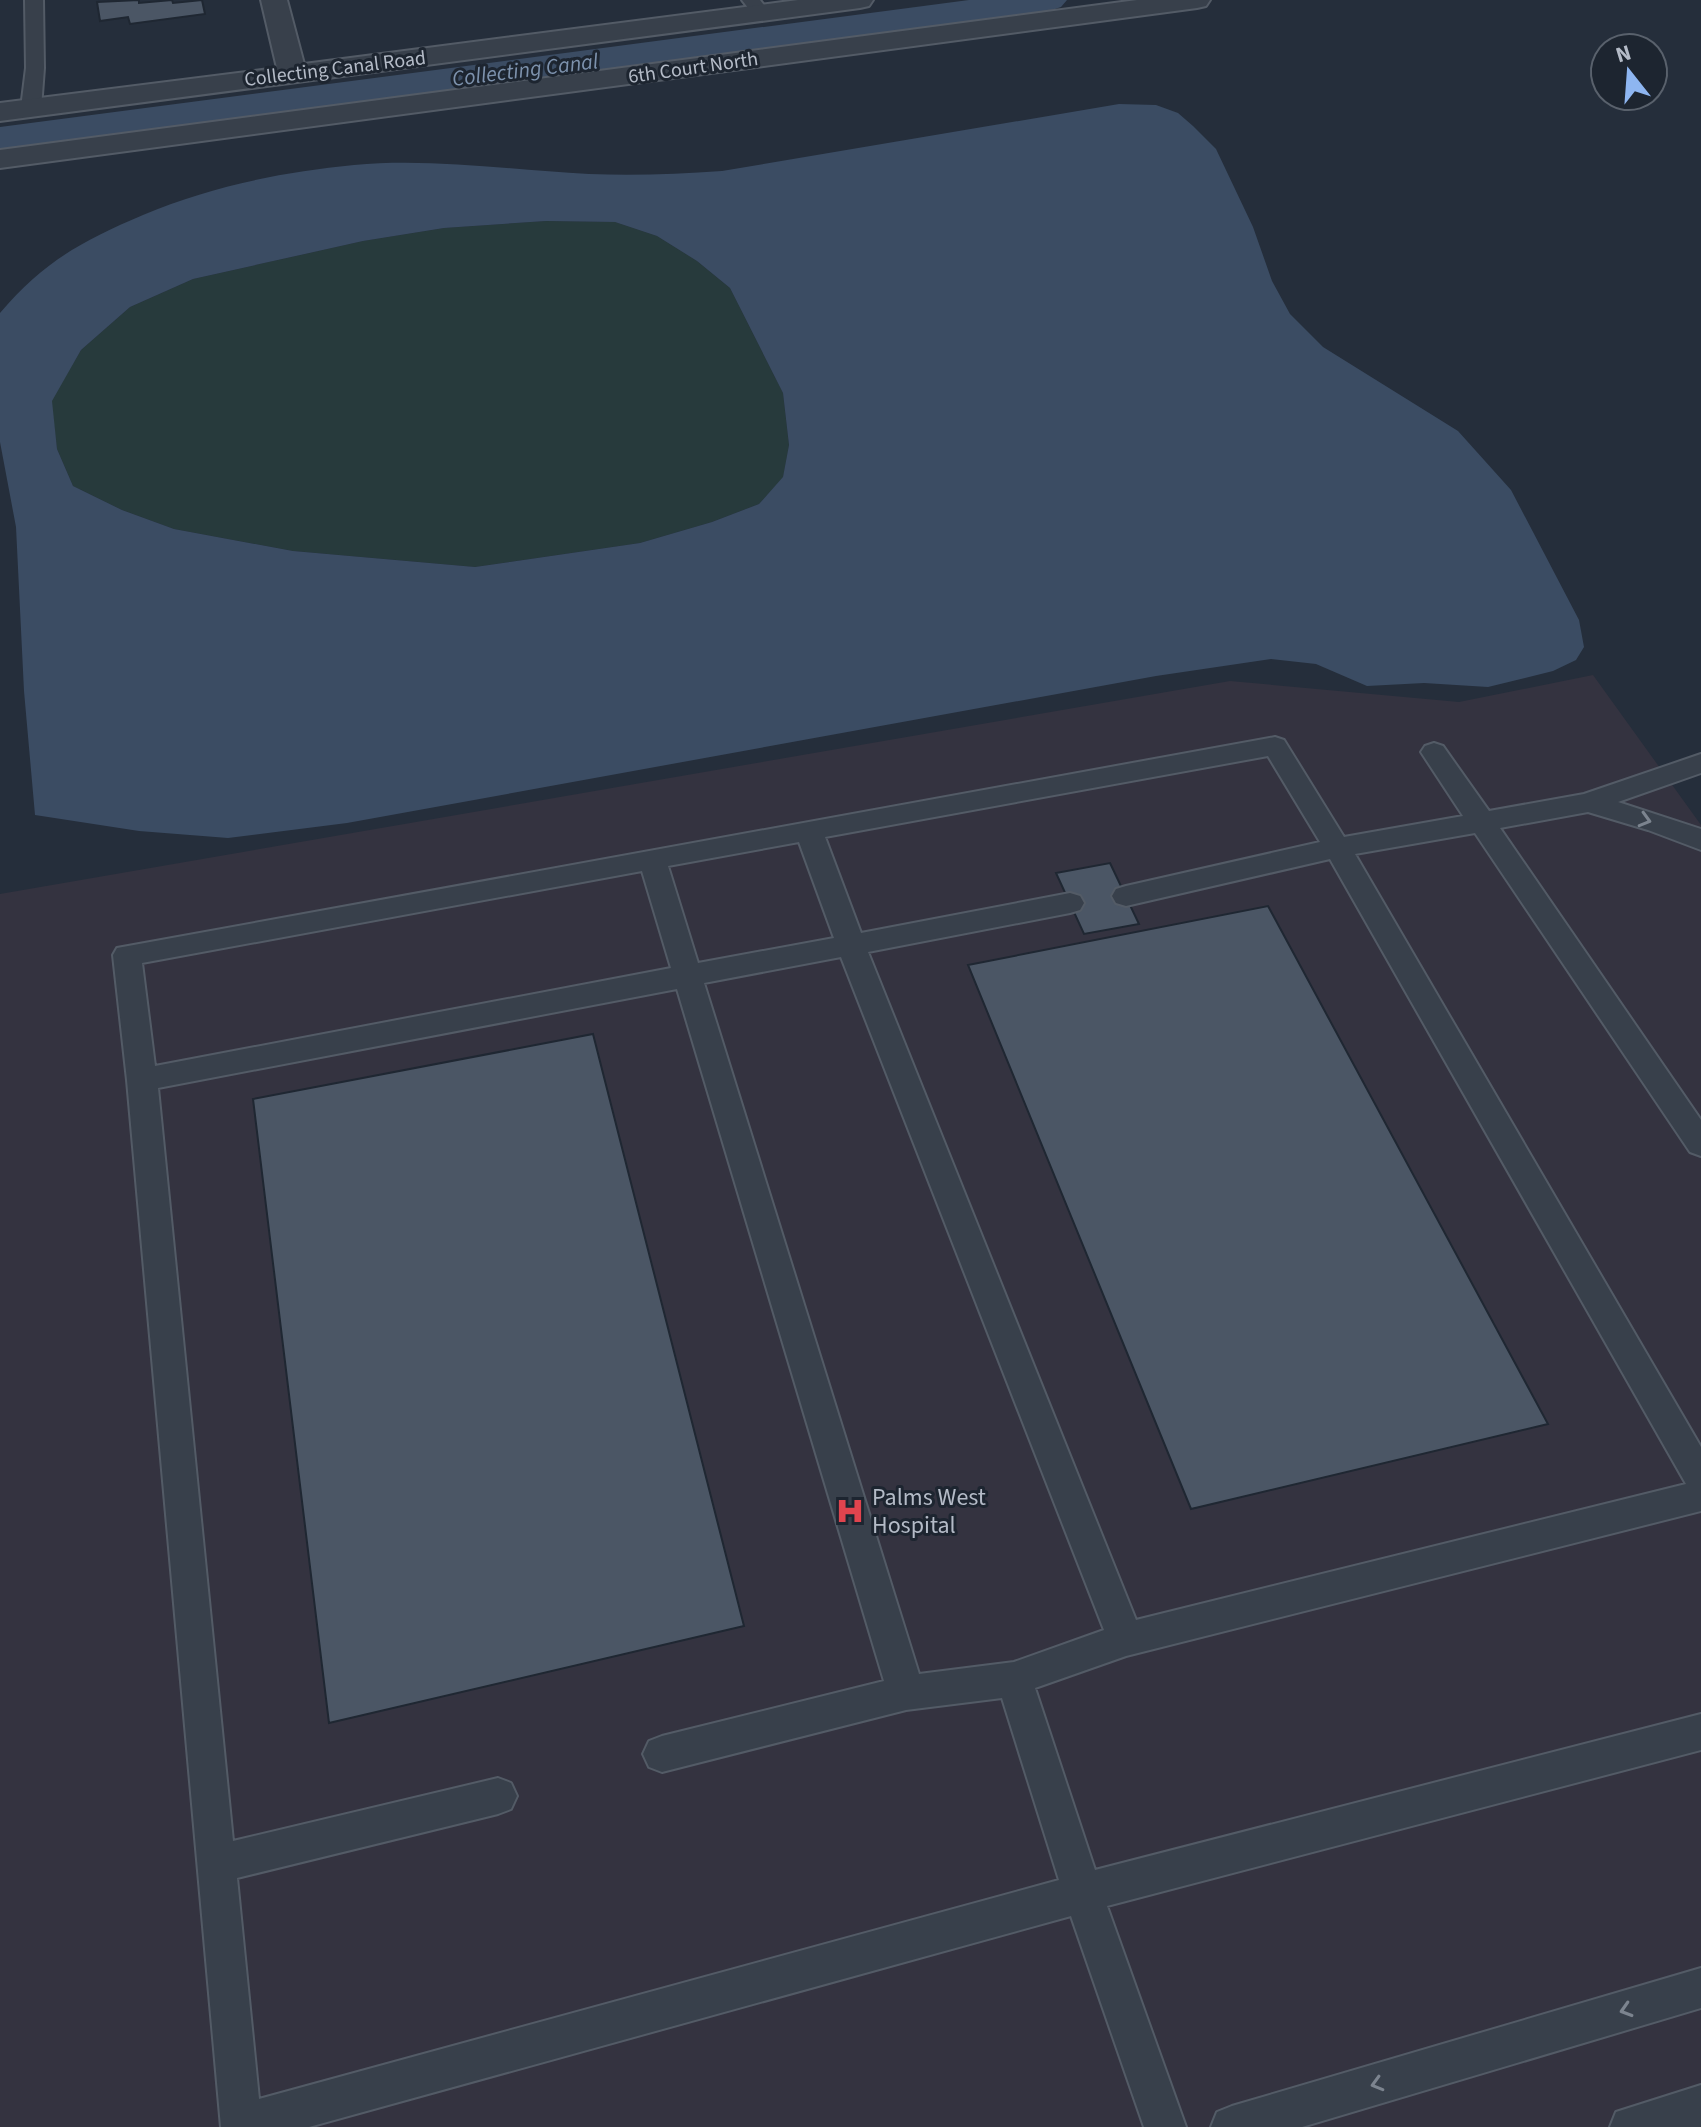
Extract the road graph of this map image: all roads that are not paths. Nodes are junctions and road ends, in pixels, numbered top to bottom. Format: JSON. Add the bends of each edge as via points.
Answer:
{"nodes":[{"id":1,"x":34,"y":0,"type":"edge"},
{"id":2,"x":274,"y":0,"type":"edge"},
{"id":3,"x":860,"y":0,"type":"edge"},
{"id":4,"x":1197,"y":0,"type":"edge"},
{"id":5,"x":756,"y":6,"type":"edge"},
{"id":6,"x":293,"y":74,"type":"junction"},
{"id":7,"x":31,"y":108,"type":"junction"},
{"id":8,"x":0,"y":112,"type":"edge"},
{"id":9,"x":0,"y":159,"type":"edge"},
{"id":10,"x":1434,"y":752,"type":"dead end"},
{"id":11,"x":1701,"y":763,"type":"edge"},
{"id":12,"x":1588,"y":803,"type":"junction"},
{"id":13,"x":1482,"y":820,"type":"junction"},
{"id":14,"x":809,"y":830,"type":"junction"},
{"id":15,"x":1701,"y":840,"type":"edge"},
{"id":16,"x":1337,"y":848,"type":"junction"},
{"id":17,"x":652,"y":859,"type":"junction"},
{"id":18,"x":1126,"y":896,"type":"dead end"},
{"id":19,"x":1070,"y":903,"type":"dead end"},
{"id":20,"x":850,"y":943,"type":"junction"},
{"id":21,"x":689,"y":974,"type":"junction"},
{"id":22,"x":142,"y":1080,"type":"junction"},
{"id":23,"x":1701,"y":1144,"type":"edge"},
{"id":24,"x":1701,"y":1479,"type":"edge"},
{"id":25,"x":1701,"y":1496,"type":"edge"},
{"id":26,"x":1126,"y":1639,"type":"junction"},
{"id":27,"x":1014,"y":1679,"type":"junction"},
{"id":28,"x":906,"y":1693,"type":"junction"},
{"id":29,"x":1701,"y":1732,"type":"edge"},
{"id":30,"x":662,"y":1754,"type":"dead end"},
{"id":31,"x":498,"y":1796,"type":"dead end"},
{"id":32,"x":217,"y":1864,"type":"junction"},
{"id":33,"x":1083,"y":1893,"type":"junction"},
{"id":34,"x":1701,"y":1988,"type":"edge"},
{"id":35,"x":1701,"y":2106,"type":"edge"},
{"id":36,"x":1165,"y":2127,"type":"edge"},
{"id":37,"x":1232,"y":2127,"type":"edge"},
{"id":38,"x":1631,"y":2127,"type":"edge"}],
"edges":[{"from":1,"to":7,"type":"lane"},
{"from":2,"to":6,"type":"street"},
{"from":3,"to":5,"type":"street","name":"Collecting Canal Road"},
{"from":4,"to":9,"type":"street","name":"6th Court North"},
{"from":5,"to":6,"type":"street","name":"Collecting Canal Road"},
{"from":6,"to":7,"type":"street","name":"Collecting Canal Road"},
{"from":7,"to":8,"type":"street","name":"Collecting Canal Road"},
{"from":10,"to":13,"type":"lane"},
{"from":11,"to":12,"type":"lane"},
{"from":12,"to":13,"type":"lane"},
{"from":12,"to":15,"type":"lane","one_way":true},
{"from":13,"to":16,"type":"lane"},
{"from":13,"to":23,"type":"lane"},
{"from":14,"to":16,"type":"lane","via":[[1275,746]]},
{"from":14,"to":17,"type":"lane"},
{"from":14,"to":20,"type":"lane"},
{"from":16,"to":18,"type":"lane"},
{"from":16,"to":24,"type":"lane"},
{"from":17,"to":21,"type":"lane"},
{"from":17,"to":22,"type":"lane","via":[[127,955]]},
{"from":19,"to":20,"type":"lane"},
{"from":20,"to":21,"type":"lane"},
{"from":20,"to":26,"type":"lane"},
{"from":21,"to":22,"type":"lane"},
{"from":21,"to":28,"type":"lane"},
{"from":22,"to":32,"type":"lane"},
{"from":25,"to":26,"type":"lane"},
{"from":26,"to":27,"type":"lane"},
{"from":27,"to":28,"type":"lane"},
{"from":27,"to":33,"type":"lane"},
{"from":28,"to":30,"type":"lane"},
{"from":29,"to":33,"type":"lane"},
{"from":31,"to":32,"type":"lane"},
{"from":32,"to":33,"type":"lane","via":[[241,2125]]},
{"from":33,"to":36,"type":"lane"},
{"from":34,"to":37,"type":"lane","one_way":true},
{"from":35,"to":38,"type":"lane"}]}
